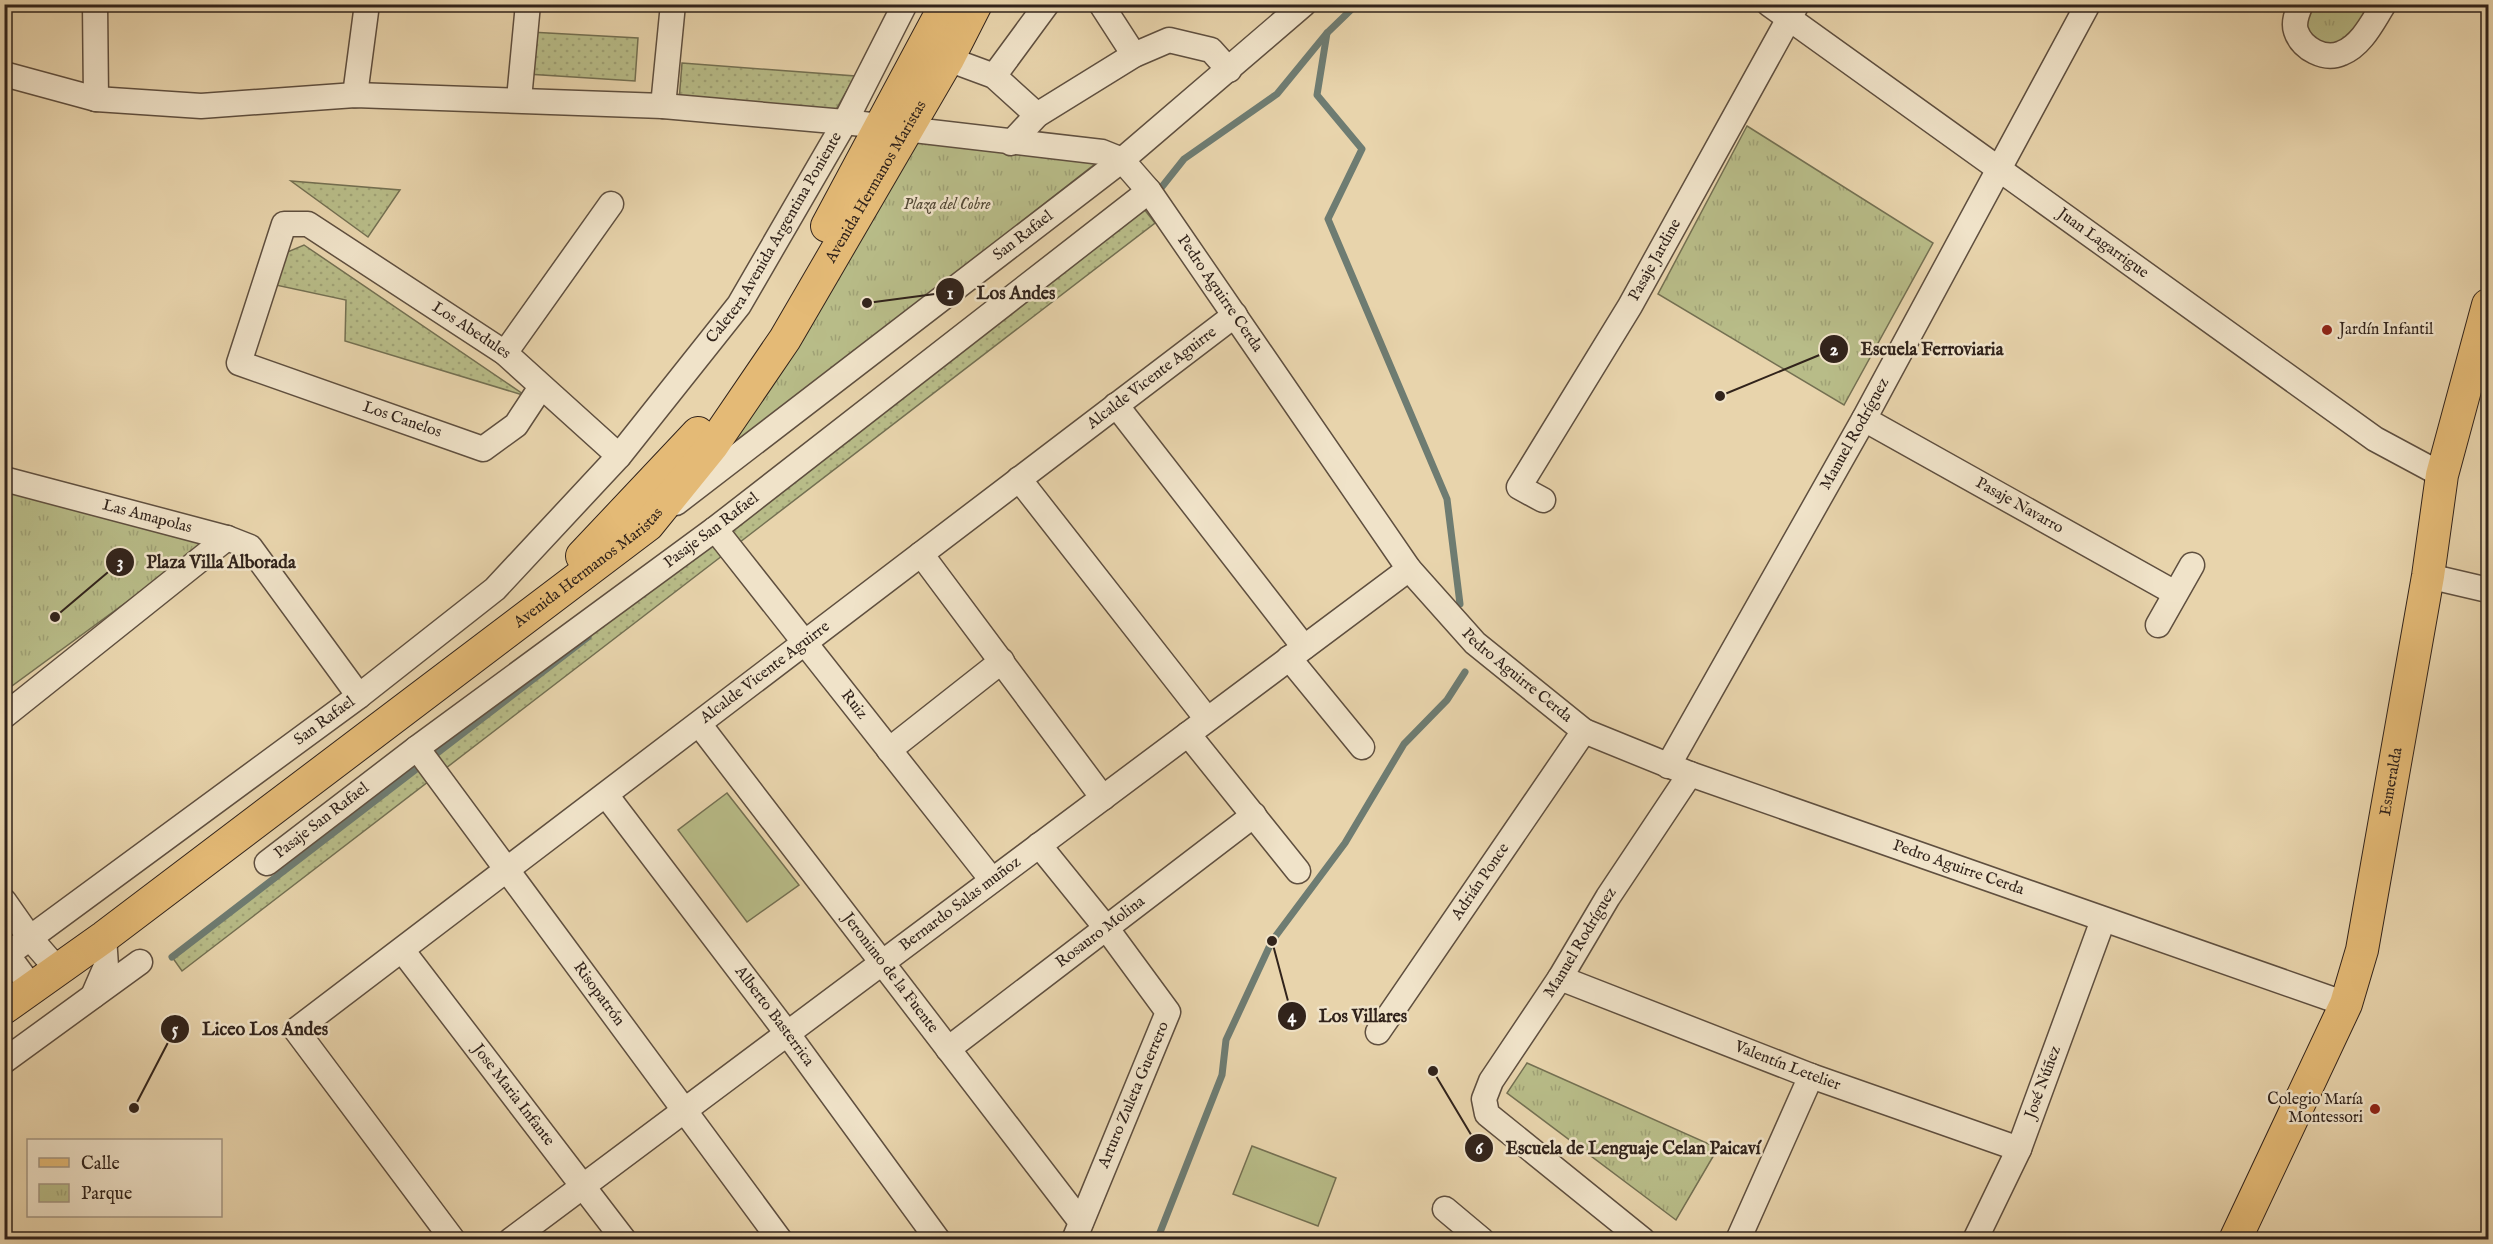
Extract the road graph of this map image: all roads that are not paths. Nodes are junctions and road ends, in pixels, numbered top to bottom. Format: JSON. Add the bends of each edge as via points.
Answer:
{"nodes":[{"id":1,"x":95,"y":4,"type":"edge"},
{"id":2,"x":367,"y":4,"type":"edge"},
{"id":3,"x":528,"y":4,"type":"edge"},
{"id":4,"x":674,"y":4,"type":"edge"},
{"id":5,"x":905,"y":4,"type":"edge"},
{"id":6,"x":946,"y":4,"type":"edge"},
{"id":7,"x":976,"y":4,"type":"edge"},
{"id":8,"x":1047,"y":4,"type":"edge"},
{"id":9,"x":1101,"y":4,"type":"edge"},
{"id":10,"x":1304,"y":4,"type":"edge"},
{"id":11,"x":2088,"y":4,"type":"edge"},
{"id":12,"x":2301,"y":4,"type":"edge"},
{"id":13,"x":2384,"y":4,"type":"edge"},
{"id":14,"x":1785,"y":9,"type":"edge"},
{"id":15,"x":1134,"y":55,"type":"junction"},
{"id":16,"x":948,"y":59,"type":"junction"},
{"id":17,"x":1229,"y":70,"type":"junction"},
{"id":18,"x":4,"y":74,"type":"edge"},
{"id":19,"x":994,"y":76,"type":"junction"},
{"id":20,"x":355,"y":95,"type":"junction"},
{"id":21,"x":96,"y":99,"type":"junction"},
{"id":22,"x":519,"y":99,"type":"junction"},
{"id":23,"x":663,"y":106,"type":"junction"},
{"id":24,"x":1036,"y":115,"type":"junction"},
{"id":25,"x":845,"y":122,"type":"junction"},
{"id":26,"x":892,"y":130,"type":"junction"},
{"id":27,"x":1011,"y":143,"type":"junction"},
{"id":28,"x":1122,"y":159,"type":"junction"},
{"id":29,"x":1998,"y":168,"type":"junction"},
{"id":30,"x":1149,"y":191,"type":"junction"},
{"id":31,"x":611,"y":204,"type":"dead end"},
{"id":32,"x":2487,"y":314,"type":"edge"},
{"id":33,"x":1235,"y":315,"type":"junction"},
{"id":34,"x":505,"y":352,"type":"junction"},
{"id":35,"x":239,"y":363,"type":"joint"},
{"id":36,"x":541,"y":387,"type":"junction"},
{"id":37,"x":1116,"y":405,"type":"junction"},
{"id":38,"x":1864,"y":419,"type":"junction"},
{"id":39,"x":619,"y":456,"type":"junction"},
{"id":40,"x":2442,"y":475,"type":"junction"},
{"id":41,"x":4,"y":479,"type":"edge"},
{"id":42,"x":1019,"y":479,"type":"junction"},
{"id":43,"x":1542,"y":500,"type":"dead end"},
{"id":44,"x":648,"y":525,"type":"junction"},
{"id":45,"x":715,"y":530,"type":"junction"},
{"id":46,"x":227,"y":538,"type":"junction"},
{"id":47,"x":921,"y":554,"type":"junction"},
{"id":48,"x":2192,"y":566,"type":"dead end"},
{"id":49,"x":1409,"y":569,"type":"junction"},
{"id":50,"x":2428,"y":576,"type":"junction"},
{"id":51,"x":2488,"y":590,"type":"edge"},
{"id":52,"x":2175,"y":593,"type":"junction"},
{"id":53,"x":524,"y":620,"type":"junction"},
{"id":54,"x":2158,"y":625,"type":"dead end"},
{"id":55,"x":804,"y":643,"type":"junction"},
{"id":56,"x":1297,"y":653,"type":"junction"},
{"id":57,"x":1002,"y":661,"type":"junction"},
{"id":58,"x":359,"y":696,"type":"junction"},
{"id":59,"x":4,"y":716,"type":"edge"},
{"id":60,"x":1207,"y":720,"type":"junction"},
{"id":61,"x":699,"y":724,"type":"junction"},
{"id":62,"x":1584,"y":731,"type":"junction"},
{"id":63,"x":1188,"y":734,"type":"junction"},
{"id":64,"x":1362,"y":747,"type":"dead end"},
{"id":65,"x":417,"y":748,"type":"junction"},
{"id":66,"x":889,"y":750,"type":"junction"},
{"id":67,"x":1679,"y":770,"type":"junction"},
{"id":68,"x":606,"y":795,"type":"junction"},
{"id":69,"x":1102,"y":798,"type":"junction"},
{"id":70,"x":1254,"y":815,"type":"junction"},
{"id":71,"x":1039,"y":845,"type":"junction"},
{"id":72,"x":267,"y":863,"type":"dead end"},
{"id":73,"x":508,"y":869,"type":"junction"},
{"id":74,"x":1298,"y":871,"type":"dead end"},
{"id":75,"x":992,"y":880,"type":"junction"},
{"id":76,"x":4,"y":901,"type":"edge"},
{"id":77,"x":2103,"y":920,"type":"junction"},
{"id":78,"x":1107,"y":929,"type":"junction"},
{"id":79,"x":104,"y":937,"type":"junction"},
{"id":80,"x":30,"y":938,"type":"junction"},
{"id":81,"x":402,"y":950,"type":"junction"},
{"id":82,"x":6,"y":954,"type":"edge"},
{"id":83,"x":140,"y":962,"type":"dead end"},
{"id":84,"x":882,"y":963,"type":"junction"},
{"id":85,"x":57,"y":969,"type":"junction"},
{"id":86,"x":1560,"y":978,"type":"junction"},
{"id":87,"x":32,"y":988,"type":"junction"},
{"id":88,"x":93,"y":996,"type":"junction"},
{"id":89,"x":2346,"y":1004,"type":"junction"},
{"id":90,"x":4,"y":1008,"type":"edge"},
{"id":91,"x":1378,"y":1032,"type":"dead end"},
{"id":92,"x":787,"y":1033,"type":"junction"},
{"id":93,"x":948,"y":1049,"type":"junction"},
{"id":94,"x":4,"y":1061,"type":"edge"},
{"id":95,"x":1811,"y":1076,"type":"junction"},
{"id":96,"x":684,"y":1110,"type":"junction"},
{"id":97,"x":2019,"y":1149,"type":"junction"},
{"id":98,"x":584,"y":1185,"type":"junction"},
{"id":99,"x":1445,"y":1209,"type":"dead end"},
{"id":100,"x":1078,"y":1231,"type":"edge"},
{"id":101,"x":453,"y":1239,"type":"edge"},
{"id":102,"x":511,"y":1239,"type":"edge"},
{"id":103,"x":624,"y":1239,"type":"edge"},
{"id":104,"x":780,"y":1239,"type":"edge"},
{"id":105,"x":938,"y":1239,"type":"edge"},
{"id":106,"x":1482,"y":1239,"type":"edge"},
{"id":107,"x":1643,"y":1239,"type":"edge"},
{"id":108,"x":1737,"y":1239,"type":"edge"},
{"id":109,"x":1975,"y":1239,"type":"edge"},
{"id":110,"x":2235,"y":1239,"type":"edge"}],
"edges":[{"from":1,"to":21,"type":"street"},
{"from":2,"to":20,"type":"street"},
{"from":3,"to":22,"type":"street"},
{"from":4,"to":23,"type":"street"},
{"from":5,"to":25,"type":"street","name":"Caletera Avenida Argentina Poniente"},
{"from":6,"to":26,"type":"main road","name":"Avenida Hermanos Maristas"},
{"from":7,"to":16,"type":"main road","name":"Avenida Hermanos Maristas"},
{"from":8,"to":19,"type":"street"},
{"from":9,"to":15,"type":"street"},
{"from":10,"to":17,"type":"street","name":"San Rafael"},
{"from":11,"to":29,"type":"street","name":"Manuel Rodríguez"},
{"from":12,"to":13,"type":"street","via":[[2295,19],[2296,31],[2318,53],[2332,56],[2361,39]]},
{"from":14,"to":29,"type":"street","name":"Juan Lagarrigue"},
{"from":14,"to":43,"type":"street","name":"Pasaje Jardine","via":[[1630,306],[1519,487]]},
{"from":15,"to":17,"type":"street","via":[[1169,40],[1211,50]]},
{"from":15,"to":24,"type":"street"},
{"from":16,"to":19,"type":"street"},
{"from":16,"to":26,"type":"main road","name":"Avenida Hermanos Maristas"},
{"from":17,"to":28,"type":"street","name":"San Rafael"},
{"from":18,"to":21,"type":"street"},
{"from":19,"to":24,"type":"street"},
{"from":20,"to":21,"type":"street","via":[[201,106]]},
{"from":20,"to":22,"type":"street"},
{"from":22,"to":23,"type":"street"},
{"from":23,"to":25,"type":"street"},
{"from":24,"to":27,"type":"street"},
{"from":25,"to":26,"type":"street"},
{"from":25,"to":39,"type":"street","name":"Caletera Avenida Argentina Poniente","via":[[739,304]]},
{"from":26,"to":27,"type":"street"},
{"from":26,"to":44,"type":"main road","name":"Avenida Hermanos Maristas","via":[[785,339],[712,446]]},
{"from":26,"to":53,"type":"main road","name":"Avenida Hermanos Maristas","via":[[770,333],[695,437]]},
{"from":27,"to":28,"type":"street","via":[[1102,152]]},
{"from":28,"to":30,"type":"street","name":"Pedro Aguirre Cerda"},
{"from":28,"to":44,"type":"street","name":"San Rafael"},
{"from":29,"to":38,"type":"street","name":"Manuel Rodríguez"},
{"from":29,"to":40,"type":"street","name":"Juan Lagarrigue","via":[[2375,439]]},
{"from":30,"to":33,"type":"street","name":"Pedro Aguirre Cerda"},
{"from":30,"to":45,"type":"street","name":"Pasaje San Rafael"},
{"from":31,"to":34,"type":"street"},
{"from":32,"to":40,"type":"main road","name":"Esmeralda"},
{"from":33,"to":37,"type":"street","name":"Alcalde Vicente Aguirre"},
{"from":33,"to":49,"type":"street","name":"Pedro Aguirre Cerda"},
{"from":34,"to":35,"type":"street","name":"Los Abedules","via":[[308,224],[284,224]]},
{"from":34,"to":36,"type":"street","name":"Los Abedules"},
{"from":35,"to":36,"type":"street","name":"Los Canelos","via":[[483,448],[516,425]]},
{"from":36,"to":39,"type":"street","name":"Los Abedules"},
{"from":37,"to":42,"type":"street","name":"Alcalde Vicente Aguirre"},
{"from":37,"to":56,"type":"street"},
{"from":38,"to":52,"type":"street","name":"Pasaje Navarro"},
{"from":38,"to":67,"type":"street","name":"Manuel Rodríguez"},
{"from":39,"to":58,"type":"street","name":"San Rafael","via":[[495,589]]},
{"from":40,"to":50,"type":"main road","name":"Esmeralda"},
{"from":41,"to":46,"type":"street","name":"Las Amapolas"},
{"from":42,"to":47,"type":"street","name":"Alcalde Vicente Aguirre"},
{"from":42,"to":60,"type":"street"},
{"from":44,"to":53,"type":"main road","name":"Avenida Hermanos Maristas"},
{"from":45,"to":55,"type":"street","name":"Ruiz"},
{"from":45,"to":65,"type":"street","name":"Pasaje San Rafael"},
{"from":46,"to":58,"type":"street","name":"Las Amapolas","via":[[250,547]]},
{"from":46,"to":59,"type":"street"},
{"from":47,"to":55,"type":"street","name":"Alcalde Vicente Aguirre"},
{"from":47,"to":57,"type":"street"},
{"from":48,"to":52,"type":"street"},
{"from":49,"to":56,"type":"street","name":"Bernardo Salas muñoz"},
{"from":49,"to":62,"type":"street","name":"Pedro Aguirre Cerda","via":[[1475,643]]},
{"from":50,"to":51,"type":"street"},
{"from":50,"to":89,"type":"main road","name":"Esmeralda","via":[[2362,950]]},
{"from":52,"to":54,"type":"street"},
{"from":53,"to":79,"type":"main road"},
{"from":55,"to":61,"type":"street","name":"Alcalde Vicente Aguirre"},
{"from":55,"to":66,"type":"street","name":"Ruiz"},
{"from":56,"to":60,"type":"street","name":"Bernardo Salas muñoz"},
{"from":56,"to":64,"type":"street"},
{"from":57,"to":66,"type":"street"},
{"from":57,"to":69,"type":"street"},
{"from":58,"to":80,"type":"street","name":"San Rafael"},
{"from":60,"to":63,"type":"street","name":"Bernardo Salas muñoz"},
{"from":61,"to":68,"type":"street","name":"Alcalde Vicente Aguirre"},
{"from":61,"to":84,"type":"street","name":"Jeronimo de la Fuente"},
{"from":62,"to":67,"type":"street","name":"Pedro Aguirre Cerda"},
{"from":62,"to":91,"type":"street","name":"Adrián Ponce"},
{"from":63,"to":69,"type":"street","name":"Bernardo Salas muñoz"},
{"from":63,"to":70,"type":"street"},
{"from":65,"to":72,"type":"street","name":"Pasaje San Rafael"},
{"from":65,"to":73,"type":"street","name":"Risopatrón"},
{"from":66,"to":75,"type":"street","name":"Ruiz"},
{"from":67,"to":77,"type":"street","name":"Pedro Aguirre Cerda"},
{"from":67,"to":86,"type":"street","name":"Manuel Rodríguez"},
{"from":68,"to":73,"type":"street","name":"Alcalde Vicente Aguirre"},
{"from":68,"to":92,"type":"street","name":"Alberto Basterrica"},
{"from":69,"to":71,"type":"street","name":"Bernardo Salas muñoz"},
{"from":70,"to":74,"type":"street"},
{"from":70,"to":78,"type":"street","name":"Rosauro Molina"},
{"from":71,"to":75,"type":"street","name":"Bernardo Salas muñoz"},
{"from":71,"to":78,"type":"street","name":"Arturo Zuleta Guerrero"},
{"from":73,"to":81,"type":"street","name":"Alcalde Vicente Aguirre"},
{"from":73,"to":96,"type":"street","name":"Risopatrón"},
{"from":75,"to":84,"type":"street","name":"Bernardo Salas muñoz"},
{"from":76,"to":80,"type":"street"},
{"from":77,"to":89,"type":"street","name":"Pedro Aguirre Cerda"},
{"from":77,"to":97,"type":"street","name":"José Núñez"},
{"from":78,"to":93,"type":"street","name":"Rosauro Molina"},
{"from":78,"to":100,"type":"street","name":"Arturo Zuleta Guerrero","via":[[1168,1012]]},
{"from":79,"to":85,"type":"main road"},
{"from":79,"to":88,"type":"street","via":[[106,966]]},
{"from":80,"to":82,"type":"street","name":"San Rafael"},
{"from":80,"to":85,"type":"street"},
{"from":81,"to":98,"type":"street","name":"Jose Maria Infante"},
{"from":81,"to":101,"type":"street","name":"Alcalde Vicente Aguirre","via":[[296,1030]]},
{"from":82,"to":87,"type":"street"},
{"from":83,"to":88,"type":"street"},
{"from":84,"to":92,"type":"street","name":"Bernardo Salas muñoz"},
{"from":84,"to":93,"type":"street","name":"Jeronimo de la Fuente"},
{"from":85,"to":87,"type":"main road"},
{"from":86,"to":95,"type":"street","name":"Valentín Letelier"},
{"from":86,"to":107,"type":"street","name":"Manuel Rodríguez","via":[[1491,1081],[1484,1099],[1487,1113]]},
{"from":87,"to":90,"type":"main road"},
{"from":88,"to":94,"type":"street"},
{"from":89,"to":110,"type":"main road","name":"Esmeralda"},
{"from":92,"to":96,"type":"street","name":"Bernardo Salas muñoz"},
{"from":92,"to":105,"type":"street","name":"Alberto Basterrica"},
{"from":93,"to":100,"type":"street","name":"Jeronimo de la Fuente"},
{"from":95,"to":97,"type":"street","name":"Valentín Letelier"},
{"from":95,"to":108,"type":"street"},
{"from":96,"to":98,"type":"street","name":"Bernardo Salas muñoz"},
{"from":96,"to":104,"type":"street","name":"Risopatrón"},
{"from":97,"to":109,"type":"street","name":"José Núñez"},
{"from":98,"to":102,"type":"street","name":"Bernardo Salas muñoz"},
{"from":98,"to":103,"type":"street","name":"Jose Maria Infante"},
{"from":99,"to":106,"type":"street"}]}
